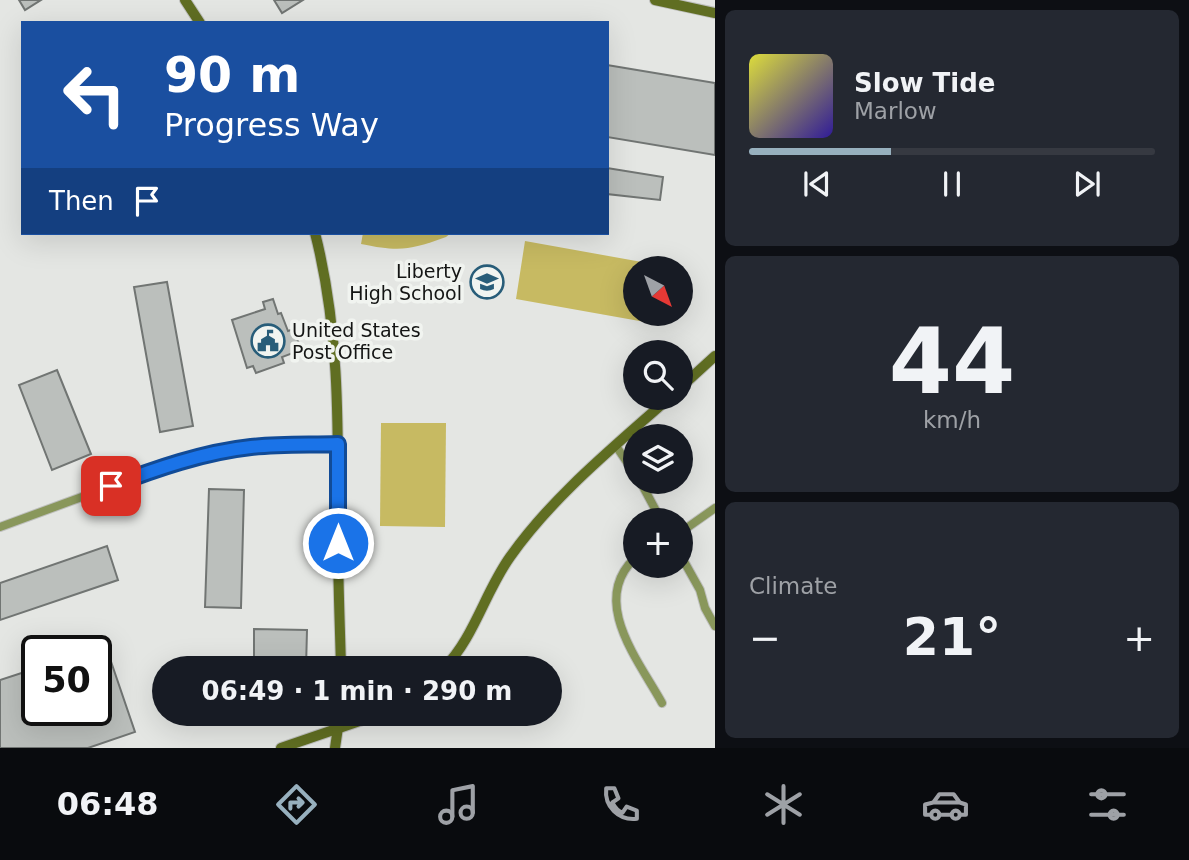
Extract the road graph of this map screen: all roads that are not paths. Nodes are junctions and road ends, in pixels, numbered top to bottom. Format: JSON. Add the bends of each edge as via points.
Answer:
{"nodes":[{"id":1,"x":185,"y":0,"type":"edge"},
{"id":2,"x":655,"y":0,"type":"edge"},
{"id":3,"x":715,"y":13,"type":"edge"},
{"id":4,"x":199,"y":21,"type":"edge"},
{"id":5,"x":315,"y":235,"type":"edge"},
{"id":6,"x":715,"y":356,"type":"edge"},
{"id":7,"x":693,"y":376,"type":"edge"},
{"id":8,"x":656,"y":410,"type":"edge"},
{"id":9,"x":338,"y":444,"type":"junction"},
{"id":10,"x":616,"y":446,"type":"junction"},
{"id":11,"x":623,"y":456,"type":"edge"},
{"id":12,"x":715,"y":508,"type":"edge"},
{"id":13,"x":693,"y":524,"type":"edge"},
{"id":14,"x":0,"y":527,"type":"edge"},
{"id":15,"x":623,"y":573,"type":"edge"},
{"id":16,"x":693,"y":577,"type":"edge"},
{"id":17,"x":715,"y":626,"type":"edge"},
{"id":18,"x":341,"y":656,"type":"edge"},
{"id":19,"x":454,"y":656,"type":"edge"},
{"id":20,"x":663,"y":703,"type":"dead end"},
{"id":21,"x":345,"y":726,"type":"edge"},
{"id":22,"x":339,"y":728,"type":"junction"},
{"id":23,"x":281,"y":748,"type":"edge"},
{"id":24,"x":335,"y":748,"type":"edge"}],
"edges":[{"from":1,"to":4,"type":"street"},
{"from":2,"to":3,"type":"street"},
{"from":5,"to":9,"type":"street","via":[[335,344]]},
{"from":6,"to":7,"type":"street"},
{"from":8,"to":10,"type":"street"},
{"from":9,"to":14,"type":"street","via":[[252,447],[212,455],[139,475]]},
{"from":9,"to":18,"type":"street"},
{"from":10,"to":11,"type":"street"},
{"from":10,"to":19,"type":"street","via":[[521,542]]},
{"from":12,"to":13,"type":"street"},
{"from":15,"to":20,"type":"street","via":[[617,584],[615,611]]},
{"from":16,"to":17,"type":"street"},
{"from":21,"to":22,"type":"street"},
{"from":22,"to":23,"type":"street"},
{"from":22,"to":24,"type":"street"}]}
